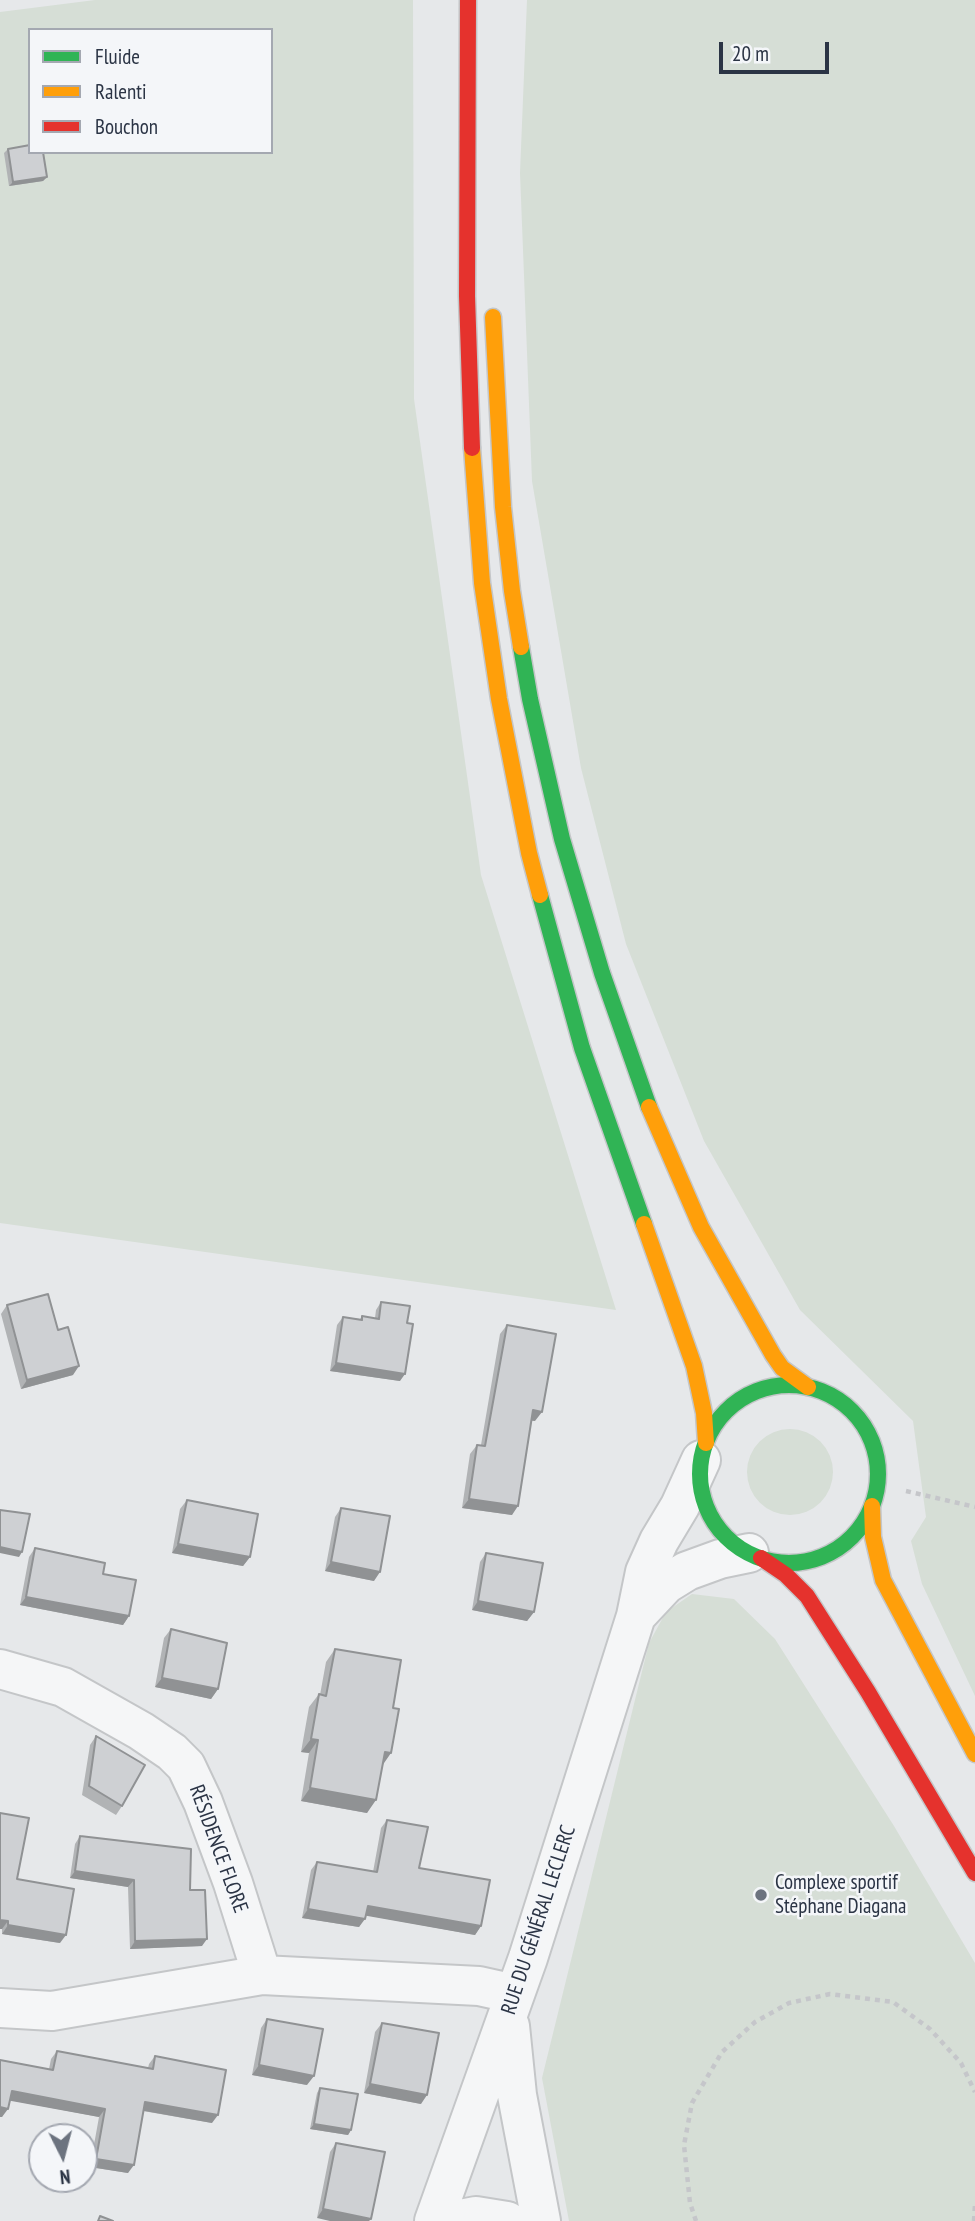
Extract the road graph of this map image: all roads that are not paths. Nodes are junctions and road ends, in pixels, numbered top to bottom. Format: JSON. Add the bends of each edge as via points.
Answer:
{"nodes":[{"id":1,"x":468,"y":0,"type":"edge"},
{"id":2,"x":492,"y":305,"type":"dead end"},
{"id":3,"x":808,"y":1387,"type":"junction"},
{"id":4,"x":704,"y":1451,"type":"junction"},
{"id":5,"x":872,"y":1507,"type":"junction"},
{"id":6,"x":755,"y":1555,"type":"junction"},
{"id":7,"x":636,"y":1616,"type":"junction"},
{"id":8,"x":0,"y":1669,"type":"edge"},
{"id":9,"x":975,"y":1754,"type":"edge"},
{"id":10,"x":975,"y":1873,"type":"edge"},
{"id":11,"x":262,"y":1975,"type":"junction"},
{"id":12,"x":512,"y":2004,"type":"junction"},
{"id":13,"x":0,"y":2008,"type":"edge"},
{"id":14,"x":433,"y":2221,"type":"edge"},
{"id":15,"x":450,"y":2221,"type":"edge"},
{"id":16,"x":507,"y":2221,"type":"edge"},
{"id":17,"x":541,"y":2221,"type":"edge"}],
"edges":[{"from":1,"to":4,"type":"main road","via":[[470,423],[482,583],[499,699],[529,853],[582,1048],[694,1366],[704,1413]]},
{"from":2,"to":3,"type":"main road","via":[[512,591],[530,699],[562,839],[632,1063],[701,1227],[782,1368]]},
{"from":3,"to":4,"type":"main road","via":[[773,1386],[746,1396],[724,1413]]},
{"from":3,"to":5,"type":"main road","via":[[837,1399],[859,1419],[874,1446],[878,1484]]},
{"from":4,"to":6,"type":"main road","via":[[702,1489],[711,1516],[729,1539]]},
{"from":4,"to":7,"type":"street","name":"RUE DU GÉNÉRAL LECLERC","via":[[652,1556]]},
{"from":5,"to":6,"type":"main road","via":[[858,1530],[831,1552],[814,1559],[779,1562]]},
{"from":5,"to":9,"type":"main road","via":[[883,1580]]},
{"from":6,"to":7,"type":"street","name":"RUE DU GÉNÉRAL LECLERC","via":[[717,1560],[687,1571],[666,1584]]},
{"from":6,"to":10,"type":"main road","via":[[807,1596]]},
{"from":7,"to":12,"type":"street","name":"RUE DU GÉNÉRAL LECLERC"},
{"from":8,"to":11,"type":"street","name":"RÉSIDENCE FLORE","via":[[63,1687],[141,1731],[186,1766],[203,1802]]},
{"from":11,"to":12,"type":"street","via":[[479,1986]]},
{"from":11,"to":13,"type":"street","via":[[52,2011]]},
{"from":12,"to":14,"type":"street","name":"RUE DU GÉNÉRAL LECLERC"},
{"from":12,"to":17,"type":"street","via":[[515,2079]]},
{"from":15,"to":16,"type":"street","via":[[476,2216]]}]}
